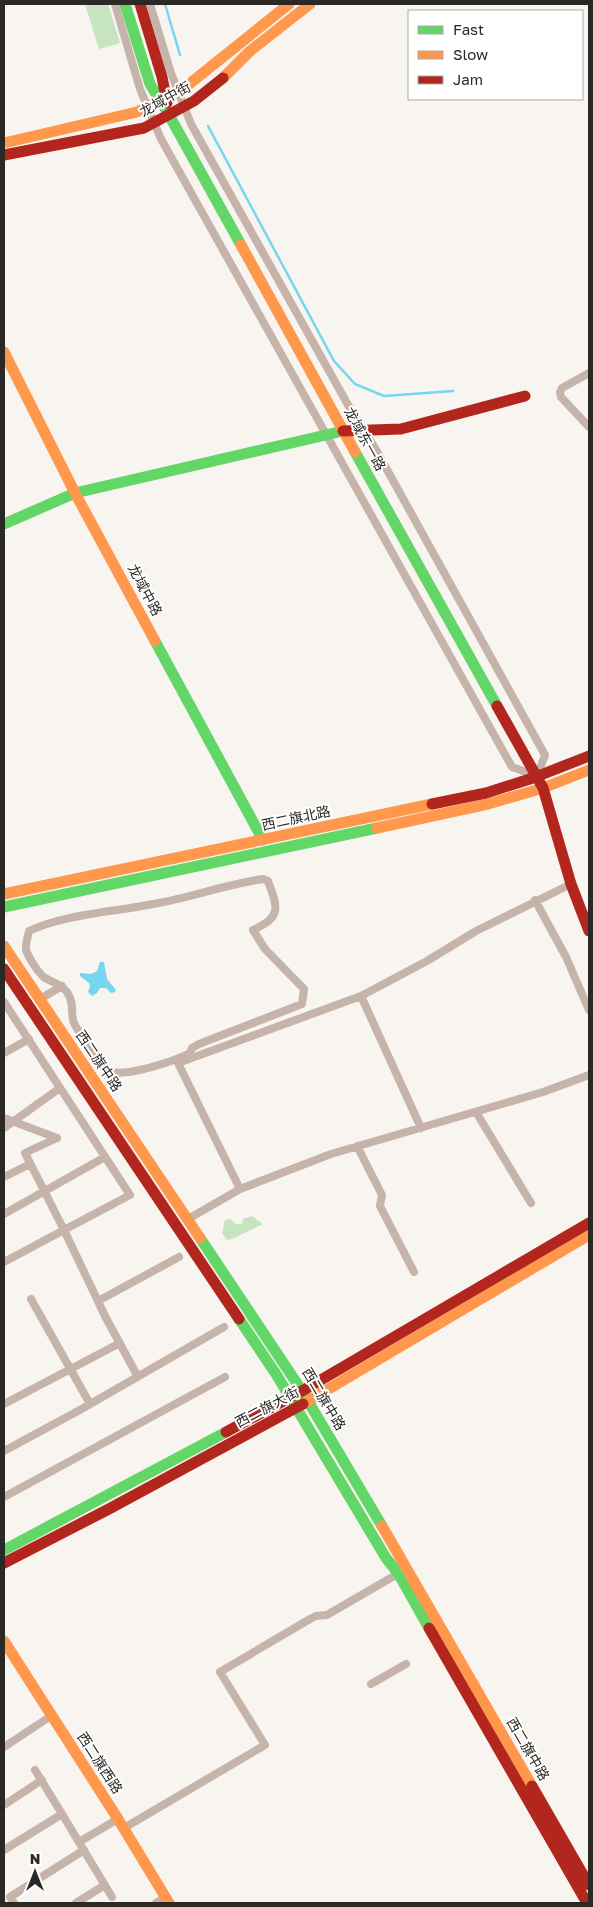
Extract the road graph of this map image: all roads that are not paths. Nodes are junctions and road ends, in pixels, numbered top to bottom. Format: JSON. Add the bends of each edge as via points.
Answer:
{"nodes":[{"id":1,"x":114,"y":4,"type":"edge"},
{"id":2,"x":125,"y":4,"type":"edge"},
{"id":3,"x":140,"y":4,"type":"edge"},
{"id":4,"x":150,"y":4,"type":"edge"},
{"id":5,"x":289,"y":4,"type":"edge"},
{"id":6,"x":310,"y":4,"type":"edge"},
{"id":7,"x":178,"y":90,"type":"junction"},
{"id":8,"x":163,"y":98,"type":"junction"},
{"id":9,"x":147,"y":107,"type":"junction"},
{"id":10,"x":184,"y":107,"type":"junction"},
{"id":11,"x":170,"y":115,"type":"junction"},
{"id":12,"x":154,"y":123,"type":"junction"},
{"id":13,"x":4,"y":143,"type":"edge"},
{"id":14,"x":4,"y":155,"type":"edge"},
{"id":15,"x":4,"y":352,"type":"edge"},
{"id":16,"x":589,"y":373,"type":"edge"},
{"id":17,"x":525,"y":396,"type":"dead end"},
{"id":18,"x":589,"y":426,"type":"edge"},
{"id":19,"x":343,"y":431,"type":"junction"},
{"id":20,"x":326,"y":435,"type":"junction"},
{"id":21,"x":75,"y":493,"type":"junction"},
{"id":22,"x":4,"y":524,"type":"edge"},
{"id":23,"x":589,"y":756,"type":"edge"},
{"id":24,"x":589,"y":770,"type":"edge"},
{"id":25,"x":537,"y":776,"type":"junction"},
{"id":26,"x":543,"y":788,"type":"junction"},
{"id":27,"x":263,"y":840,"type":"junction"},
{"id":28,"x":570,"y":884,"type":"junction"},
{"id":29,"x":4,"y":894,"type":"edge"},
{"id":30,"x":535,"y":900,"type":"junction"},
{"id":31,"x":4,"y":907,"type":"edge"},
{"id":32,"x":589,"y":931,"type":"edge"},
{"id":33,"x":4,"y":946,"type":"edge"},
{"id":34,"x":4,"y":969,"type":"edge"},
{"id":35,"x":62,"y":986,"type":"junction"},
{"id":36,"x":361,"y":996,"type":"junction"},
{"id":37,"x":40,"y":1000,"type":"junction"},
{"id":38,"x":5,"y":1005,"type":"edge"},
{"id":39,"x":589,"y":1010,"type":"edge"},
{"id":40,"x":29,"y":1039,"type":"junction"},
{"id":41,"x":4,"y":1053,"type":"edge"},
{"id":42,"x":589,"y":1075,"type":"edge"},
{"id":43,"x":60,"y":1088,"type":"junction"},
{"id":44,"x":476,"y":1112,"type":"junction"},
{"id":45,"x":4,"y":1118,"type":"edge"},
{"id":46,"x":14,"y":1121,"type":"junction"},
{"id":47,"x":4,"y":1128,"type":"edge"},
{"id":48,"x":421,"y":1128,"type":"junction"},
{"id":49,"x":357,"y":1146,"type":"junction"},
{"id":50,"x":105,"y":1157,"type":"junction"},
{"id":51,"x":30,"y":1164,"type":"junction"},
{"id":52,"x":4,"y":1177,"type":"edge"},
{"id":53,"x":240,"y":1189,"type":"junction"},
{"id":54,"x":44,"y":1191,"type":"junction"},
{"id":55,"x":531,"y":1203,"type":"dead end"},
{"id":56,"x":4,"y":1214,"type":"edge"},
{"id":57,"x":188,"y":1219,"type":"junction"},
{"id":58,"x":589,"y":1223,"type":"edge"},
{"id":59,"x":64,"y":1230,"type":"junction"},
{"id":60,"x":589,"y":1236,"type":"edge"},
{"id":61,"x":179,"y":1257,"type":"dead end"},
{"id":62,"x":4,"y":1262,"type":"edge"},
{"id":63,"x":414,"y":1272,"type":"dead end"},
{"id":64,"x":31,"y":1299,"type":"dead end"},
{"id":65,"x":98,"y":1301,"type":"junction"},
{"id":66,"x":224,"y":1327,"type":"dead end"},
{"id":67,"x":120,"y":1343,"type":"junction"},
{"id":68,"x":71,"y":1369,"type":"junction"},
{"id":69,"x":138,"y":1377,"type":"junction"},
{"id":70,"x":225,"y":1377,"type":"dead end"},
{"id":71,"x":305,"y":1396,"type":"junction"},
{"id":72,"x":294,"y":1402,"type":"junction"},
{"id":73,"x":4,"y":1404,"type":"edge"},
{"id":74,"x":90,"y":1404,"type":"junction"},
{"id":75,"x":4,"y":1450,"type":"edge"},
{"id":76,"x":4,"y":1498,"type":"edge"},
{"id":77,"x":4,"y":1550,"type":"edge"},
{"id":78,"x":4,"y":1563,"type":"edge"},
{"id":79,"x":402,"y":1571,"type":"junction"},
{"id":80,"x":4,"y":1640,"type":"edge"},
{"id":81,"x":406,"y":1664,"type":"dead end"},
{"id":82,"x":371,"y":1684,"type":"dead end"},
{"id":83,"x":51,"y":1716,"type":"junction"},
{"id":84,"x":4,"y":1747,"type":"edge"},
{"id":85,"x":35,"y":1770,"type":"dead end"},
{"id":86,"x":42,"y":1780,"type":"junction"},
{"id":87,"x":4,"y":1805,"type":"edge"},
{"id":88,"x":62,"y":1814,"type":"junction"},
{"id":89,"x":121,"y":1824,"type":"junction"},
{"id":90,"x":80,"y":1842,"type":"junction"},
{"id":91,"x":4,"y":1850,"type":"edge"},
{"id":92,"x":84,"y":1850,"type":"junction"},
{"id":93,"x":105,"y":1885,"type":"junction"},
{"id":94,"x":589,"y":1885,"type":"edge"},
{"id":95,"x":112,"y":1897,"type":"dead end"},
{"id":96,"x":164,"y":1901,"type":"edge"},
{"id":97,"x":14,"y":1903,"type":"edge"},
{"id":98,"x":76,"y":1903,"type":"edge"},
{"id":99,"x":587,"y":1903,"type":"edge"}],
"edges":[{"from":1,"to":9,"type":"street"},
{"from":2,"to":8,"type":"main road","name":"龙域东一路","via":[[150,84]]},
{"from":3,"to":8,"type":"main road","name":"龙域东一路","via":[[162,77]]},
{"from":4,"to":7,"type":"street"},
{"from":5,"to":7,"type":"main road","name":"龙域中街"},
{"from":6,"to":10,"type":"main road","name":"龙域中街"},
{"from":7,"to":8,"type":"main road","name":"龙域中街"},
{"from":7,"to":10,"type":"street"},
{"from":8,"to":9,"type":"main road","name":"龙域中街"},
{"from":8,"to":11,"type":"main road","name":"龙域东一路"},
{"from":9,"to":12,"type":"street"},
{"from":9,"to":13,"type":"main road","name":"龙域中街","via":[[88,125]]},
{"from":10,"to":11,"type":"main road","name":"龙域中街"},
{"from":10,"to":25,"type":"street","via":[[545,755]]},
{"from":11,"to":12,"type":"main road","name":"龙域中街"},
{"from":11,"to":19,"type":"main road","name":"龙域东一路"},
{"from":12,"to":14,"type":"main road","name":"龙域中街","via":[[116,134]]},
{"from":12,"to":20,"type":"street"},
{"from":15,"to":21,"type":"main road","name":"龙域中路"},
{"from":16,"to":18,"type":"street","via":[[560,392],[560,397]]},
{"from":17,"to":19,"type":"main road","via":[[401,429]]},
{"from":19,"to":20,"type":"main road"},
{"from":19,"to":25,"type":"main road","name":"龙域东一路"},
{"from":20,"to":21,"type":"main road"},
{"from":20,"to":25,"type":"street","via":[[512,767]]},
{"from":21,"to":22,"type":"main road"},
{"from":21,"to":27,"type":"main road","name":"龙域中路"},
{"from":23,"to":25,"type":"main road","name":"西二旗北路"},
{"from":24,"to":26,"type":"main road","name":"西二旗北路"},
{"from":25,"to":26,"type":"main road","name":"龙域东一路"},
{"from":25,"to":27,"type":"main road","name":"西二旗北路","via":[[486,793]]},
{"from":26,"to":28,"type":"main road","name":"龙域东一路"},
{"from":26,"to":31,"type":"main road","name":"西二旗北路","via":[[488,804]]},
{"from":27,"to":29,"type":"main road","name":"西二旗北路"},
{"from":28,"to":30,"type":"street"},
{"from":28,"to":32,"type":"main road","name":"龙域东一路"},
{"from":30,"to":36,"type":"street"},
{"from":30,"to":39,"type":"street","via":[[566,957]]},
{"from":33,"to":37,"type":"main road","name":"西二旗中路"},
{"from":34,"to":72,"type":"main road","name":"西二旗中路"},
{"from":35,"to":35,"type":"street","via":[[44,978],[26,948],[29,931],[38,926],[263,879],[268,881],[275,900],[275,912],[273,918],[252,930],[265,950],[304,989],[302,1004],[199,1044],[178,1058],[122,1074],[106,1070],[74,1024],[71,998]]},
{"from":35,"to":37,"type":"street"},
{"from":36,"to":48,"type":"street"},
{"from":36,"to":53,"type":"street","via":[[178,1063]]},
{"from":37,"to":57,"type":"main road","name":"西二旗中路"},
{"from":38,"to":40,"type":"street"},
{"from":40,"to":41,"type":"street"},
{"from":40,"to":43,"type":"street"},
{"from":42,"to":44,"type":"street"},
{"from":43,"to":46,"type":"street"},
{"from":43,"to":50,"type":"street"},
{"from":44,"to":48,"type":"street"},
{"from":44,"to":55,"type":"street"},
{"from":45,"to":46,"type":"street"},
{"from":46,"to":47,"type":"street"},
{"from":46,"to":51,"type":"street","via":[[57,1138],[25,1153]]},
{"from":48,"to":49,"type":"street"},
{"from":49,"to":53,"type":"street"},
{"from":49,"to":63,"type":"street","via":[[382,1195],[380,1206]]},
{"from":50,"to":54,"type":"street"},
{"from":50,"to":59,"type":"street","via":[[130,1195]]},
{"from":51,"to":52,"type":"street"},
{"from":51,"to":54,"type":"street"},
{"from":53,"to":57,"type":"street"},
{"from":54,"to":56,"type":"street"},
{"from":54,"to":59,"type":"street"},
{"from":57,"to":71,"type":"main road","name":"西二旗中路"},
{"from":58,"to":71,"type":"main road","name":"西二旗大街"},
{"from":59,"to":62,"type":"street"},
{"from":59,"to":65,"type":"street"},
{"from":60,"to":71,"type":"main road","name":"西二旗大街"},
{"from":61,"to":65,"type":"street"},
{"from":64,"to":68,"type":"street"},
{"from":65,"to":67,"type":"street"},
{"from":66,"to":69,"type":"street"},
{"from":67,"to":68,"type":"street"},
{"from":67,"to":69,"type":"street"},
{"from":68,"to":73,"type":"street"},
{"from":68,"to":74,"type":"street"},
{"from":69,"to":74,"type":"street"},
{"from":70,"to":76,"type":"street"},
{"from":71,"to":72,"type":"main road","name":"西二旗大街"},
{"from":71,"to":79,"type":"main road","name":"西二旗中路"},
{"from":72,"to":77,"type":"main road","name":"西二旗大街"},
{"from":72,"to":78,"type":"main road","name":"西二旗大街","via":[[149,1487]]},
{"from":72,"to":79,"type":"main road","name":"西二旗中路","via":[[386,1558]]},
{"from":74,"to":75,"type":"street"},
{"from":79,"to":89,"type":"street","via":[[327,1615],[310,1619],[220,1672],[265,1745]]},
{"from":79,"to":94,"type":"main road","name":"西二旗中路"},
{"from":79,"to":99,"type":"main road","name":"西二旗中路"},
{"from":80,"to":83,"type":"main road","name":"西二旗西路"},
{"from":81,"to":82,"type":"street"},
{"from":83,"to":84,"type":"street"},
{"from":83,"to":89,"type":"main road","name":"西二旗西路"},
{"from":85,"to":86,"type":"street"},
{"from":86,"to":87,"type":"street"},
{"from":86,"to":88,"type":"street"},
{"from":88,"to":90,"type":"street"},
{"from":88,"to":91,"type":"street"},
{"from":89,"to":90,"type":"street"},
{"from":89,"to":96,"type":"main road","name":"西二旗西路"},
{"from":90,"to":92,"type":"street"},
{"from":92,"to":93,"type":"street"},
{"from":92,"to":97,"type":"street","via":[[10,1897]]},
{"from":93,"to":95,"type":"street"},
{"from":93,"to":98,"type":"street"}]}
